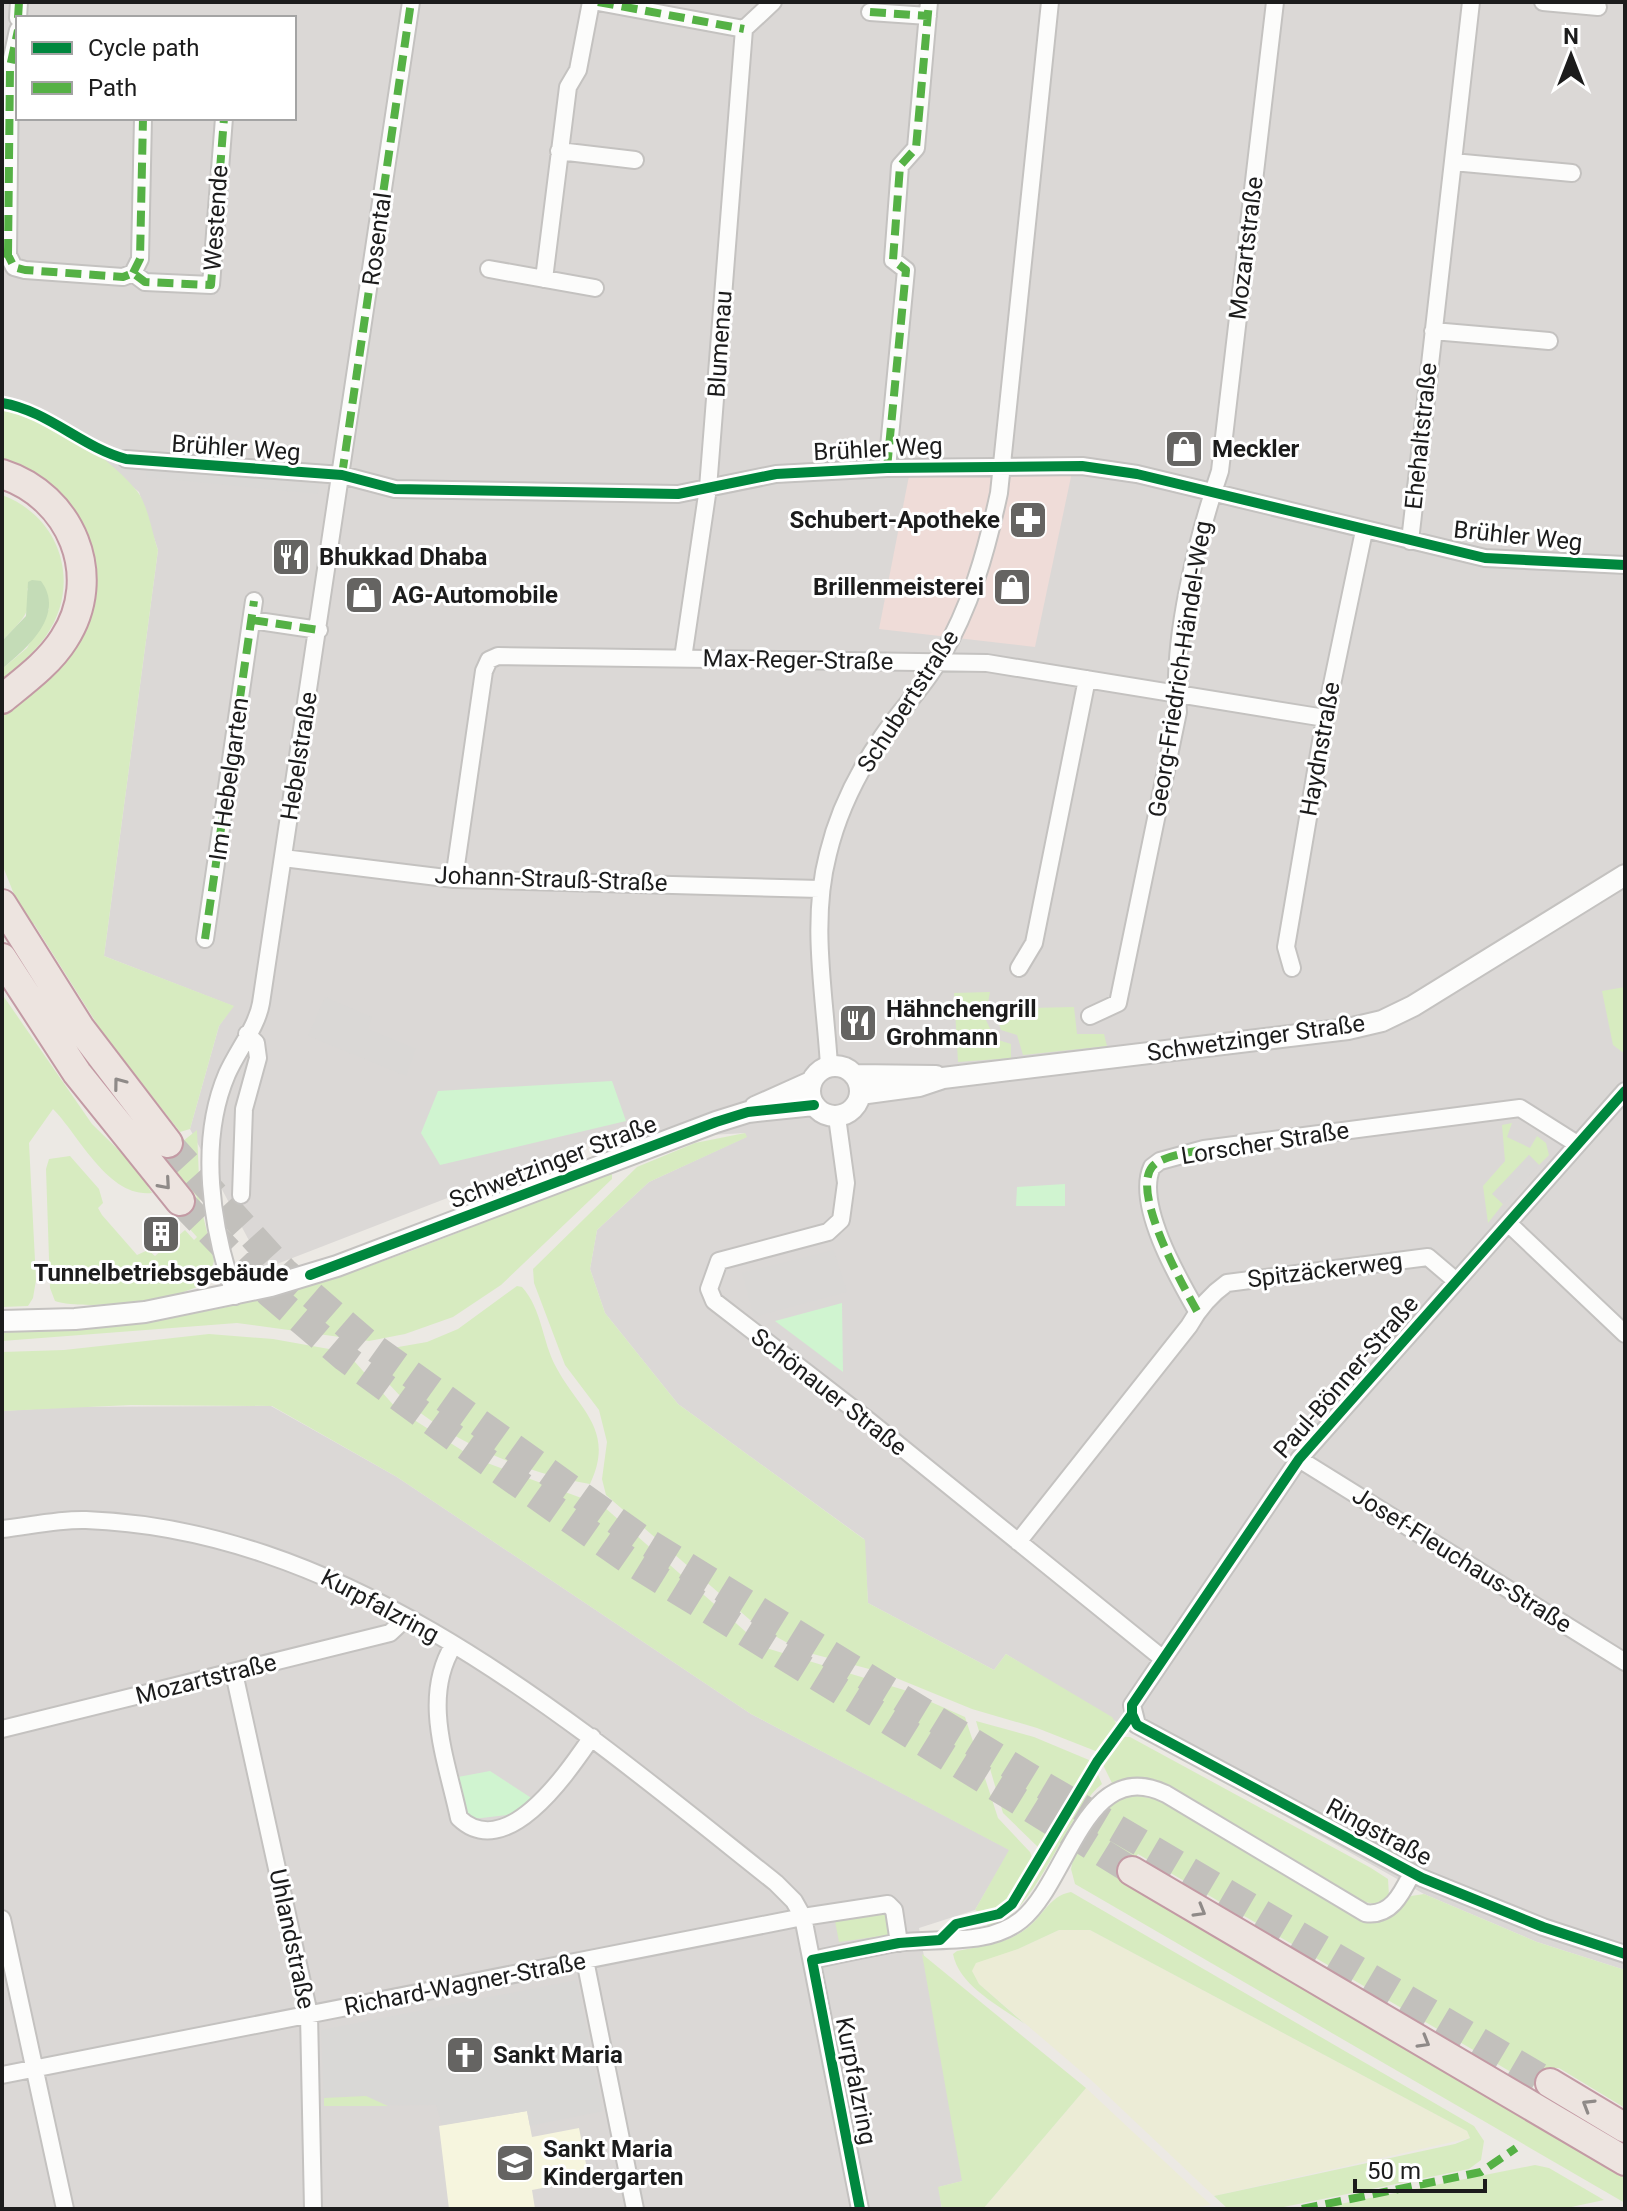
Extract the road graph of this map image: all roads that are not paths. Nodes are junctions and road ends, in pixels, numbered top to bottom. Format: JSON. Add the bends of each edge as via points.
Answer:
{"nodes":[{"id":1,"x":411,"y":2,"type":"edge"},
{"id":2,"x":591,"y":2,"type":"edge"},
{"id":3,"x":598,"y":2,"type":"edge"},
{"id":4,"x":773,"y":2,"type":"edge"},
{"id":5,"x":1050,"y":2,"type":"edge"},
{"id":6,"x":1275,"y":2,"type":"edge"},
{"id":7,"x":1471,"y":2,"type":"edge"},
{"id":8,"x":1543,"y":2,"type":"edge"},
{"id":9,"x":1598,"y":7,"type":"dead end"},
{"id":10,"x":928,"y":9,"type":"edge"},
{"id":11,"x":870,"y":12,"type":"dead end"},
{"id":12,"x":744,"y":29,"type":"junction"},
{"id":13,"x":16,"y":44,"type":"edge"},
{"id":14,"x":6,"y":108,"type":"edge"},
{"id":15,"x":143,"y":120,"type":"edge"},
{"id":16,"x":224,"y":120,"type":"edge"},
{"id":17,"x":559,"y":151,"type":"junction"},
{"id":18,"x":635,"y":160,"type":"dead end"},
{"id":19,"x":1453,"y":162,"type":"junction"},
{"id":20,"x":1572,"y":173,"type":"dead end"},
{"id":21,"x":5,"y":254,"type":"edge"},
{"id":22,"x":489,"y":269,"type":"dead end"},
{"id":23,"x":133,"y":273,"type":"junction"},
{"id":24,"x":544,"y":279,"type":"junction"},
{"id":25,"x":595,"y":288,"type":"dead end"},
{"id":26,"x":1433,"y":331,"type":"junction"},
{"id":27,"x":1549,"y":341,"type":"dead end"},
{"id":28,"x":126,"y":459,"type":"dead end"},
{"id":29,"x":1003,"y":464,"type":"junction"},
{"id":30,"x":887,"y":468,"type":"junction"},
{"id":31,"x":2,"y":474,"type":"edge"},
{"id":32,"x":342,"y":475,"type":"junction"},
{"id":33,"x":2,"y":486,"type":"edge"},
{"id":34,"x":708,"y":488,"type":"junction"},
{"id":35,"x":1213,"y":493,"type":"junction"},
{"id":36,"x":1364,"y":531,"type":"junction"},
{"id":37,"x":1410,"y":541,"type":"junction"},
{"id":38,"x":1625,"y":565,"type":"edge"},
{"id":39,"x":254,"y":601,"type":"dead end"},
{"id":40,"x":252,"y":620,"type":"junction"},
{"id":41,"x":319,"y":630,"type":"junction"},
{"id":42,"x":683,"y":658,"type":"junction"},
{"id":43,"x":939,"y":662,"type":"junction"},
{"id":44,"x":1087,"y":679,"type":"junction"},
{"id":45,"x":2,"y":686,"type":"edge"},
{"id":46,"x":1176,"y":695,"type":"junction"},
{"id":47,"x":2,"y":699,"type":"edge"},
{"id":48,"x":1325,"y":718,"type":"junction"},
{"id":49,"x":283,"y":858,"type":"junction"},
{"id":50,"x":1625,"y":875,"type":"edge"},
{"id":51,"x":454,"y":879,"type":"junction"},
{"id":52,"x":820,"y":889,"type":"junction"},
{"id":53,"x":2,"y":904,"type":"edge"},
{"id":54,"x":205,"y":939,"type":"dead end"},
{"id":55,"x":4,"y":964,"type":"edge"},
{"id":56,"x":1019,"y":968,"type":"dead end"},
{"id":57,"x":1292,"y":968,"type":"dead end"},
{"id":58,"x":1090,"y":1016,"type":"dead end"},
{"id":59,"x":247,"y":1034,"type":"junction"},
{"id":60,"x":829,"y":1066,"type":"junction"},
{"id":61,"x":811,"y":1082,"type":"junction"},
{"id":62,"x":857,"y":1085,"type":"junction"},
{"id":63,"x":1625,"y":1091,"type":"edge"},
{"id":64,"x":814,"y":1105,"type":"junction"},
{"id":65,"x":748,"y":1112,"type":"junction"},
{"id":66,"x":837,"y":1117,"type":"junction"},
{"id":67,"x":168,"y":1143,"type":"tunnel mouth"},
{"id":68,"x":1577,"y":1144,"type":"junction"},
{"id":69,"x":241,"y":1195,"type":"dead end"},
{"id":70,"x":180,"y":1201,"type":"tunnel mouth"},
{"id":71,"x":1508,"y":1223,"type":"junction"},
{"id":72,"x":1455,"y":1280,"type":"junction"},
{"id":73,"x":235,"y":1296,"type":"junction"},
{"id":74,"x":1197,"y":1311,"type":"junction"},
{"id":75,"x":2,"y":1321,"type":"edge"},
{"id":76,"x":1625,"y":1334,"type":"edge"},
{"id":77,"x":1299,"y":1459,"type":"junction"},
{"id":78,"x":2,"y":1529,"type":"edge"},
{"id":79,"x":1018,"y":1542,"type":"junction"},
{"id":80,"x":405,"y":1619,"type":"junction"},
{"id":81,"x":453,"y":1646,"type":"junction"},
{"id":82,"x":1162,"y":1658,"type":"junction"},
{"id":83,"x":1625,"y":1662,"type":"edge"},
{"id":84,"x":234,"y":1673,"type":"junction"},
{"id":85,"x":1132,"y":1714,"type":"joint"},
{"id":86,"x":2,"y":1729,"type":"edge"},
{"id":87,"x":592,"y":1737,"type":"junction"},
{"id":88,"x":1132,"y":1871,"type":"tunnel mouth"},
{"id":89,"x":1412,"y":1873,"type":"junction"},
{"id":90,"x":803,"y":1917,"type":"junction"},
{"id":91,"x":2,"y":1919,"type":"edge"},
{"id":92,"x":899,"y":1943,"type":"junction"},
{"id":93,"x":1625,"y":1954,"type":"edge"},
{"id":94,"x":585,"y":1960,"type":"junction"},
{"id":95,"x":812,"y":1960,"type":"junction"},
{"id":96,"x":309,"y":2014,"type":"junction"},
{"id":97,"x":35,"y":2068,"type":"junction"},
{"id":98,"x":2,"y":2075,"type":"edge"},
{"id":99,"x":1550,"y":2083,"type":"tunnel mouth"},
{"id":100,"x":1625,"y":2128,"type":"edge"},
{"id":101,"x":1625,"y":2161,"type":"edge"},
{"id":102,"x":65,"y":2209,"type":"edge"},
{"id":103,"x":313,"y":2209,"type":"edge"},
{"id":104,"x":635,"y":2209,"type":"edge"},
{"id":105,"x":860,"y":2209,"type":"edge"}],
"edges":[{"from":1,"to":32,"type":"street","name":"Rosental"},
{"from":2,"to":17,"type":"street","via":[[578,70],[568,87]]},
{"from":3,"to":12,"type":"street"},
{"from":4,"to":12,"type":"street"},
{"from":5,"to":29,"type":"street","name":"Schubertstraße"},
{"from":6,"to":35,"type":"street","name":"Mozartstraße","via":[[1220,471]]},
{"from":7,"to":19,"type":"street","name":"Ehehaltstraße"},
{"from":8,"to":9,"type":"street"},
{"from":10,"to":11,"type":"street"},
{"from":10,"to":30,"type":"street","via":[[916,148],[900,166],[893,260],[906,270]]},
{"from":12,"to":34,"type":"street","name":"Blumenau"},
{"from":13,"to":14,"type":"street","name":"Westende"},
{"from":14,"to":21,"type":"street","name":"Westende"},
{"from":15,"to":23,"type":"street","via":[[140,259]]},
{"from":16,"to":23,"type":"street","name":"Westende","via":[[211,285],[145,282]]},
{"from":17,"to":18,"type":"street"},
{"from":17,"to":24,"type":"street"},
{"from":19,"to":20,"type":"street"},
{"from":19,"to":26,"type":"street","name":"Ehehaltstraße"},
{"from":21,"to":23,"type":"street","name":"Westende","via":[[14,267],[25,270],[123,277]]},
{"from":22,"to":24,"type":"street"},
{"from":24,"to":25,"type":"street"},
{"from":26,"to":27,"type":"street","name":"Ehehaltstraße"},
{"from":26,"to":37,"type":"street","name":"Ehehaltstraße"},
{"from":28,"to":32,"type":"street","name":"Brühler Weg"},
{"from":29,"to":30,"type":"street","name":"Brühler Weg"},
{"from":29,"to":35,"type":"street","name":"Brühler Weg","via":[[1082,466]]},
{"from":29,"to":43,"type":"street","name":"Schubertstraße","via":[[985,556],[968,608]]},
{"from":30,"to":34,"type":"street","name":"Brühler Weg","via":[[776,474]]},
{"from":31,"to":47,"type":"highway","via":[[40,492],[61,514],[79,551],[82,577],[78,609],[64,640]]},
{"from":32,"to":34,"type":"street","name":"Brühler Weg","via":[[395,489],[678,494]]},
{"from":32,"to":41,"type":"street","name":"Hebelstraße"},
{"from":33,"to":45,"type":"highway","via":[[26,497],[57,527],[71,573],[70,594],[57,629]]},
{"from":34,"to":42,"type":"street","name":"Blumenau"},
{"from":35,"to":36,"type":"street","name":"Brühler Weg"},
{"from":35,"to":46,"type":"street","name":"Georg-Friedrich-Händel-Weg","via":[[1174,678]]},
{"from":36,"to":37,"type":"street","name":"Brühler Weg"},
{"from":36,"to":48,"type":"street","name":"Haydnstraße"},
{"from":37,"to":38,"type":"street","name":"Brühler Weg","via":[[1516,562]]},
{"from":39,"to":40,"type":"street","name":"Im Hebelgarten"},
{"from":40,"to":41,"type":"street"},
{"from":40,"to":54,"type":"street","name":"Im Hebelgarten"},
{"from":41,"to":49,"type":"street","name":"Hebelstraße"},
{"from":42,"to":43,"type":"street","name":"Max-Reger-Straße"},
{"from":42,"to":51,"type":"street","name":"Max-Reger-Straße","via":[[489,660]]},
{"from":43,"to":44,"type":"street","name":"Max-Reger-Straße","via":[[987,663]]},
{"from":43,"to":52,"type":"street","name":"Schubertstraße","via":[[859,774],[841,813]]},
{"from":44,"to":46,"type":"street","name":"Max-Reger-Straße"},
{"from":44,"to":56,"type":"street","via":[[1034,943]]},
{"from":46,"to":48,"type":"street","name":"Max-Reger-Straße"},
{"from":46,"to":58,"type":"street","name":"Georg-Friedrich-Händel-Weg","via":[[1178,712],[1118,1003]]},
{"from":48,"to":57,"type":"street","name":"Haydnstraße","via":[[1286,947]]},
{"from":49,"to":51,"type":"street","name":"Johann-Strauß-Straße"},
{"from":49,"to":59,"type":"street","name":"Hebelstraße","via":[[260,1009]]},
{"from":50,"to":62,"type":"street","name":"Schwetzinger Straße","via":[[1382,1021],[943,1078],[919,1086]]},
{"from":51,"to":52,"type":"street","name":"Johann-Strauß-Straße"},
{"from":52,"to":60,"type":"street","name":"Schubertstraße"},
{"from":67,"to":53,"type":"highway","one_way":true,"via":[[80,1028]]},
{"from":55,"to":70,"type":"highway","one_way":true,"via":[[77,1073]]},
{"from":59,"to":69,"type":"street","via":[[256,1043],[258,1058],[244,1109]]},
{"from":59,"to":73,"type":"street","name":"Hebelstraße","via":[[214,1108],[210,1139],[214,1206]]},
{"from":60,"to":61,"type":"street"},
{"from":60,"to":62,"type":"street","via":[[840,1068]]},
{"from":61,"to":64,"type":"street"},
{"from":61,"to":65,"type":"street","name":"Schwetzinger Straße"},
{"from":62,"to":66,"type":"street","via":[[849,1112]]},
{"from":63,"to":68,"type":"street","name":"Paul-Bönner-Straße"},
{"from":64,"to":65,"type":"street","name":"Schwetzinger Straße"},
{"from":64,"to":66,"type":"street"},
{"from":65,"to":73,"type":"street","name":"Schwetzinger Straße","via":[[337,1266]]},
{"from":66,"to":79,"type":"street","name":"Schönauer Straße","via":[[846,1183],[841,1220],[828,1232],[719,1261],[709,1289],[714,1301]]},
{"from":68,"to":71,"type":"street","name":"Paul-Bönner-Straße"},
{"from":68,"to":74,"type":"street","name":"Lorscher Straße","via":[[1520,1108],[1204,1149],[1160,1161],[1152,1167],[1147,1189],[1177,1278]]},
{"from":71,"to":72,"type":"street","name":"Paul-Bönner-Straße"},
{"from":71,"to":76,"type":"street"},
{"from":72,"to":74,"type":"street","name":"Spitzäckerweg","via":[[1428,1257],[1266,1276],[1227,1283]]},
{"from":72,"to":77,"type":"street","name":"Paul-Bönner-Straße"},
{"from":73,"to":75,"type":"street","name":"Schwetzinger Straße","via":[[109,1317]]},
{"from":74,"to":79,"type":"street"},
{"from":77,"to":82,"type":"street","name":"Paul-Bönner-Straße"},
{"from":77,"to":83,"type":"street","name":"Josef-Fleuchaus-Straße"},
{"from":78,"to":80,"type":"street","name":"Kurpfalzring","via":[[84,1520],[176,1529],[279,1557],[346,1584]]},
{"from":79,"to":82,"type":"street","name":"Schönauer Straße"},
{"from":80,"to":81,"type":"street","name":"Kurpfalzring"},
{"from":80,"to":84,"type":"street","name":"Mozartstraße","via":[[390,1633]]},
{"from":81,"to":87,"type":"street","name":"Kurpfalzring"},
{"from":81,"to":87,"type":"street","via":[[438,1679],[436,1707],[459,1818],[468,1826],[506,1824],[531,1812],[550,1796]]},
{"from":82,"to":85,"type":"street","name":"Paul-Bönner-Straße","via":[[1132,1705]]},
{"from":84,"to":86,"type":"street","name":"Mozartstraße"},
{"from":84,"to":96,"type":"street","name":"Uhlandstraße"},
{"from":85,"to":89,"type":"street","name":"Ringstraße","via":[[1137,1725]]},
{"from":87,"to":90,"type":"street","name":"Kurpfalzring","via":[[776,1883]]},
{"from":88,"to":101,"type":"highway","one_way":true},
{"from":89,"to":92,"type":"street","via":[[1388,1909],[1365,1913],[1166,1794],[1130,1787],[1099,1801],[1055,1879],[1024,1918],[1005,1931]]},
{"from":89,"to":93,"type":"street","name":"Ringstraße"},
{"from":90,"to":92,"type":"street","name":"Richard-Wagner-Straße","via":[[888,1904],[894,1910]]},
{"from":90,"to":94,"type":"street","name":"Richard-Wagner-Straße"},
{"from":90,"to":95,"type":"street","name":"Kurpfalzring"},
{"from":91,"to":97,"type":"street"},
{"from":92,"to":95,"type":"street"},
{"from":94,"to":96,"type":"street","name":"Richard-Wagner-Straße"},
{"from":94,"to":104,"type":"street"},
{"from":95,"to":105,"type":"street","name":"Kurpfalzring"},
{"from":96,"to":97,"type":"street","name":"Richard-Wagner-Straße"},
{"from":96,"to":103,"type":"street","name":"Uhlandstraße"},
{"from":97,"to":98,"type":"street","name":"Richard-Wagner-Straße"},
{"from":97,"to":102,"type":"street"},
{"from":100,"to":99,"type":"highway","one_way":true}]}
